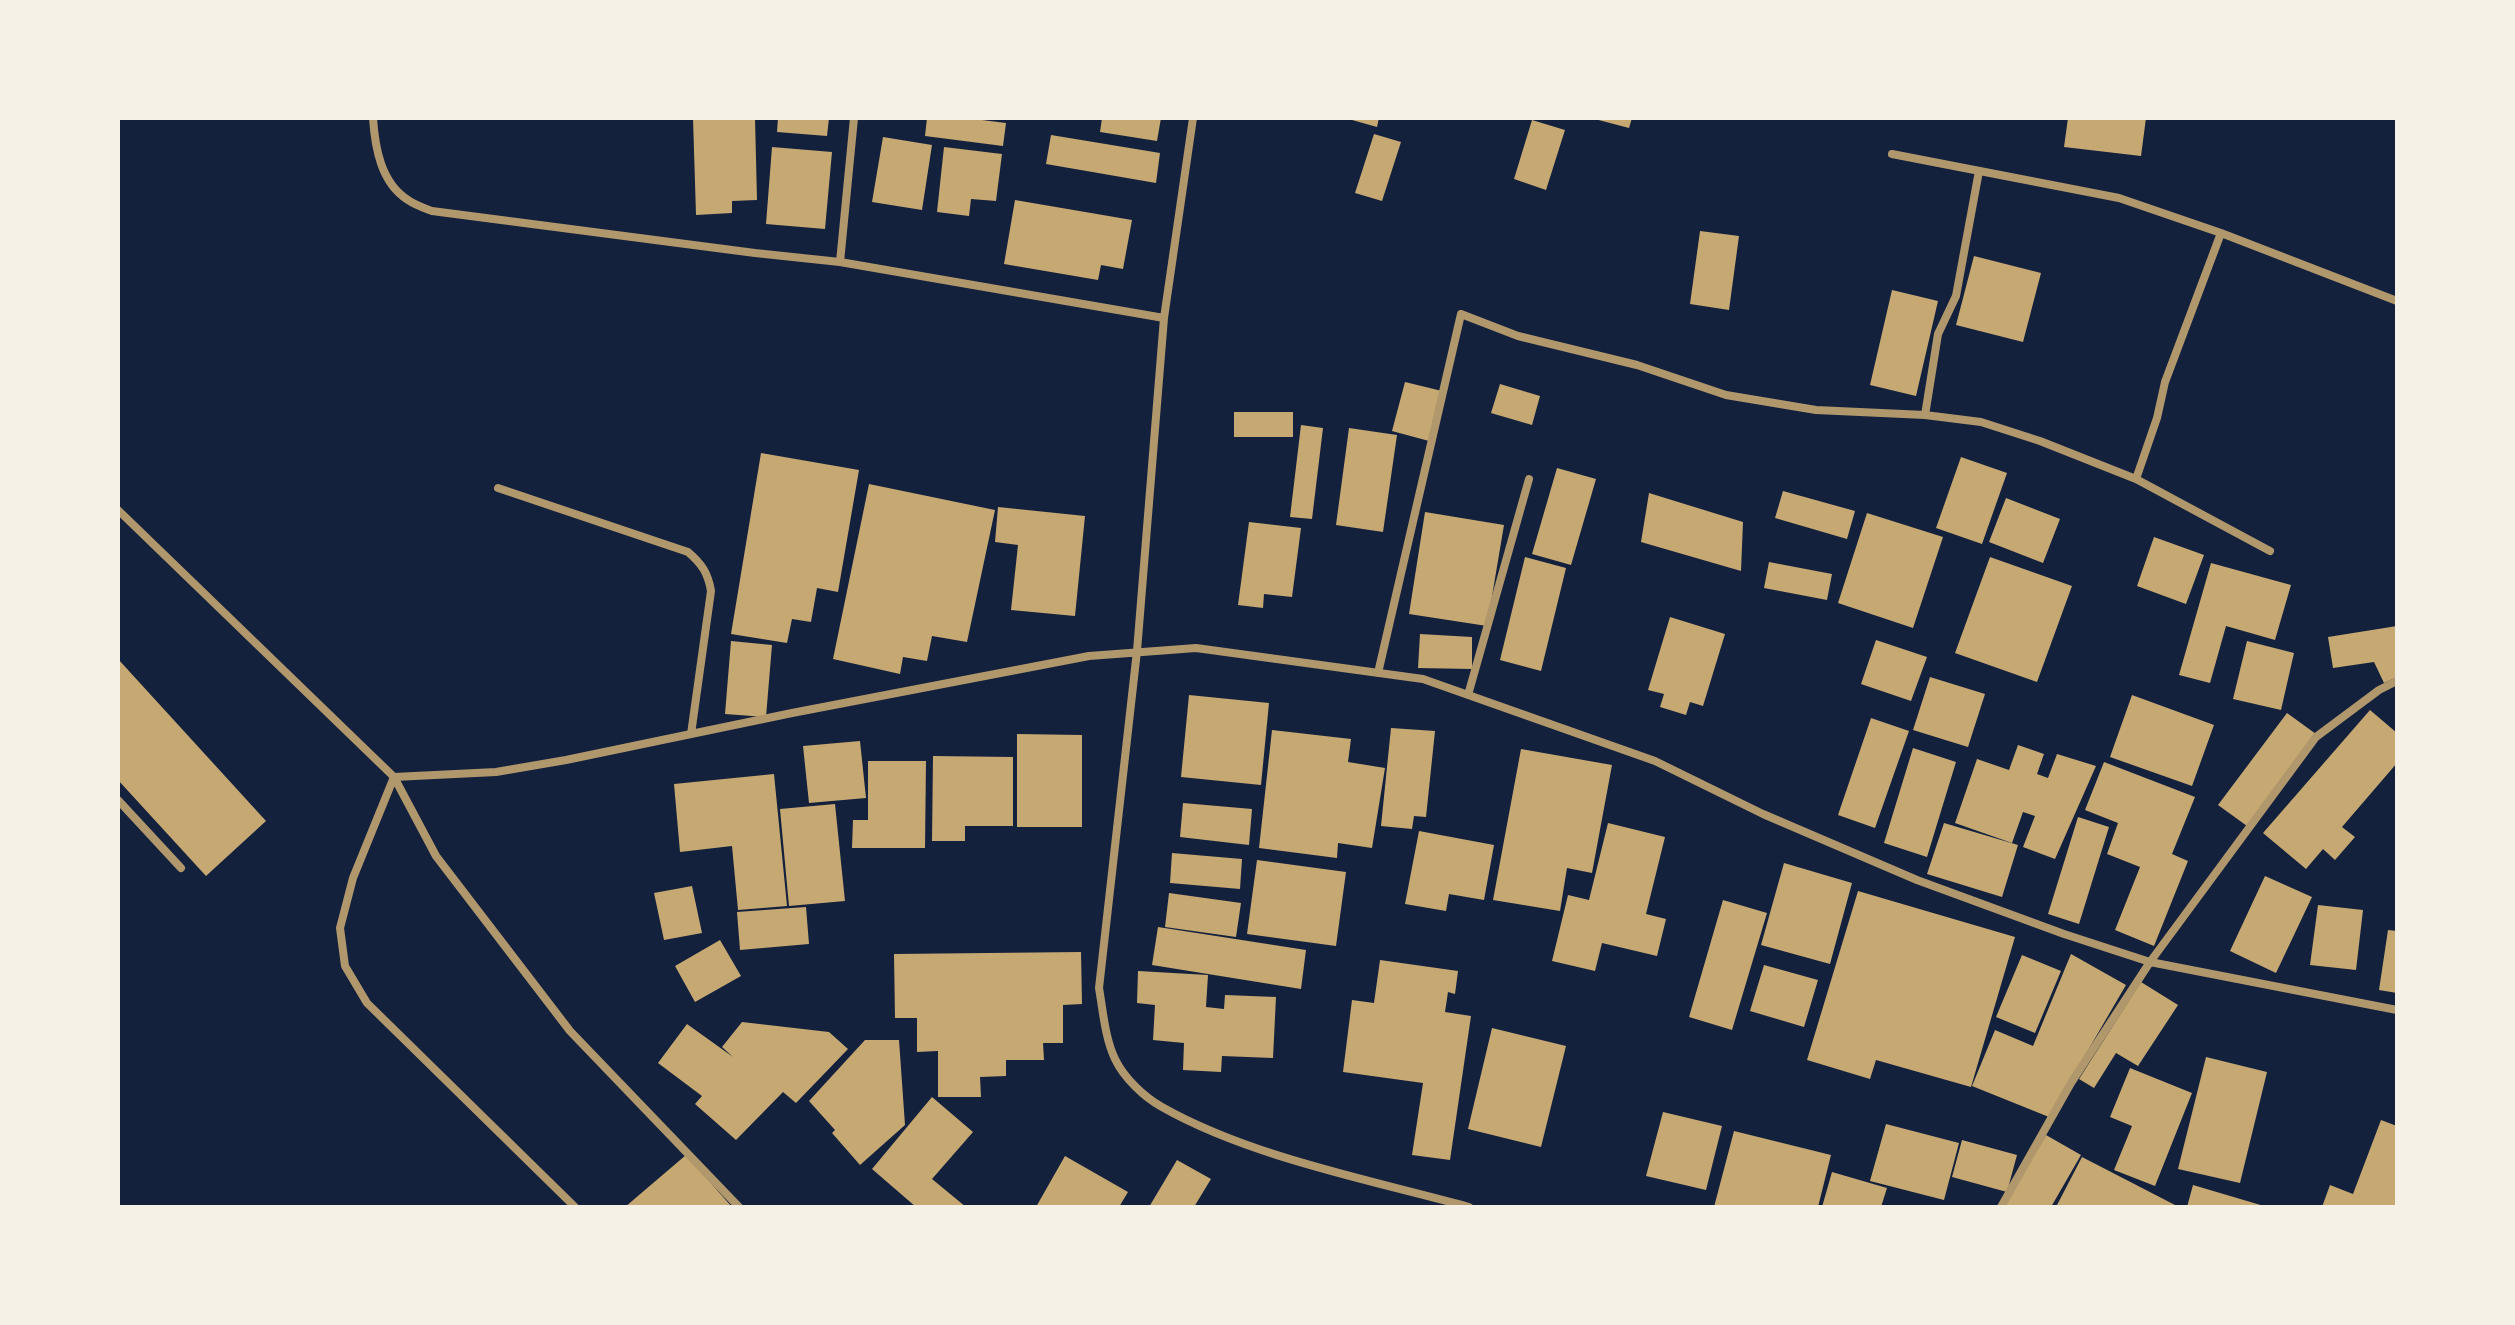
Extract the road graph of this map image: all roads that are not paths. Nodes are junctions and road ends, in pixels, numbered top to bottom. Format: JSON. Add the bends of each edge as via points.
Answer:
{"nodes":[{"id":1,"x":373,"y":118,"type":"edge"},
{"id":2,"x":854,"y":118,"type":"edge"},
{"id":3,"x":1193,"y":118,"type":"edge"},
{"id":4,"x":1892,"y":154,"type":"dead end"},
{"id":5,"x":1979,"y":171,"type":"junction"},
{"id":6,"x":2221,"y":233,"type":"junction"},
{"id":7,"x":840,"y":262,"type":"junction"},
{"id":8,"x":2397,"y":301,"type":"edge"},
{"id":9,"x":1164,"y":318,"type":"junction"},
{"id":10,"x":1925,"y":415,"type":"junction"},
{"id":11,"x":1529,"y":479,"type":"dead end"},
{"id":12,"x":2136,"y":479,"type":"junction"},
{"id":13,"x":498,"y":488,"type":"dead end"},
{"id":14,"x":118,"y":510,"type":"edge"},
{"id":15,"x":2270,"y":551,"type":"dead end"},
{"id":16,"x":1137,"y":651,"type":"junction"},
{"id":17,"x":1378,"y":673,"type":"junction"},
{"id":18,"x":2397,"y":681,"type":"edge"},
{"id":19,"x":1468,"y":695,"type":"junction"},
{"id":20,"x":691,"y":734,"type":"junction"},
{"id":21,"x":394,"y":777,"type":"junction"},
{"id":22,"x":118,"y":800,"type":"edge"},
{"id":23,"x":181,"y":868,"type":"dead end"},
{"id":24,"x":2150,"y":962,"type":"junction"},
{"id":25,"x":2397,"y":1010,"type":"edge"},
{"id":26,"x":575,"y":1207,"type":"edge"},
{"id":27,"x":739,"y":1207,"type":"edge"},
{"id":28,"x":1469,"y":1207,"type":"edge"},
{"id":29,"x":2001,"y":1207,"type":"edge"}],
"edges":[{"from":1,"to":7,"type":"street","via":[[384,175],[406,199],[432,211]]},
{"from":2,"to":7,"type":"street"},
{"from":3,"to":9,"type":"street"},
{"from":4,"to":5,"type":"street"},
{"from":5,"to":6,"type":"street","via":[[2119,198]]},
{"from":5,"to":10,"type":"street","via":[[1956,296],[1938,334]]},
{"from":6,"to":8,"type":"street"},
{"from":6,"to":12,"type":"street","via":[[2165,382]]},
{"from":7,"to":9,"type":"street"},
{"from":9,"to":16,"type":"street"},
{"from":10,"to":12,"type":"street","via":[[1981,422]]},
{"from":10,"to":17,"type":"street","via":[[1816,410],[1726,395],[1637,365],[1518,336],[1461,314]]},
{"from":11,"to":19,"type":"street"},
{"from":12,"to":15,"type":"street"},
{"from":13,"to":20,"type":"street","via":[[688,552],[701,563],[711,591]]},
{"from":14,"to":21,"type":"street"},
{"from":16,"to":17,"type":"street","via":[[1196,648]]},
{"from":16,"to":20,"type":"street"},
{"from":16,"to":28,"type":"street","via":[[1099,988],[1115,1060],[1159,1106],[1208,1129],[1296,1160]]},
{"from":17,"to":19,"type":"street","via":[[1423,679]]},
{"from":18,"to":24,"type":"street","via":[[2316,737]]},
{"from":19,"to":24,"type":"street","via":[[1655,761],[1917,880]]},
{"from":20,"to":21,"type":"street","via":[[496,772]]},
{"from":21,"to":26,"type":"street","via":[[353,878],[340,928],[345,966],[367,1003]]},
{"from":21,"to":27,"type":"street","via":[[436,856],[570,1031]]},
{"from":22,"to":23,"type":"street"},
{"from":24,"to":25,"type":"street"},
{"from":24,"to":29,"type":"street","via":[[2071,1083]]}]}
